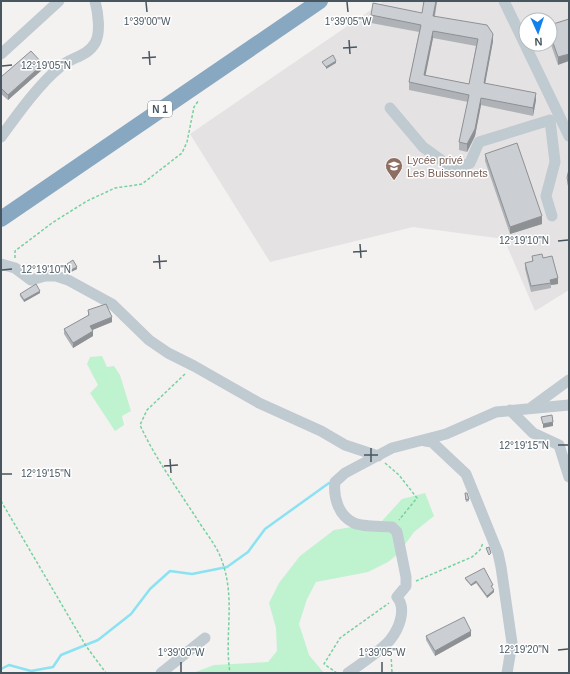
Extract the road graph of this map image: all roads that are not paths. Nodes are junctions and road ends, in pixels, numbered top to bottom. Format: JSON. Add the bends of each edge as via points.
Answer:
{"nodes":[{"id":1,"x":59,"y":1,"type":"edge"},
{"id":2,"x":95,"y":1,"type":"edge"},
{"id":3,"x":320,"y":1,"type":"edge"},
{"id":4,"x":504,"y":1,"type":"edge"},
{"id":5,"x":1,"y":54,"type":"edge"},
{"id":6,"x":554,"y":104,"type":"junction"},
{"id":7,"x":390,"y":108,"type":"dead end"},
{"id":8,"x":550,"y":120,"type":"junction"},
{"id":9,"x":569,"y":136,"type":"edge"},
{"id":10,"x":1,"y":137,"type":"edge"},
{"id":11,"x":552,"y":216,"type":"dead end"},
{"id":12,"x":1,"y":218,"type":"edge"},
{"id":13,"x":1,"y":264,"type":"edge"},
{"id":14,"x":569,"y":380,"type":"edge"},
{"id":15,"x":569,"y":406,"type":"edge"},
{"id":16,"x":532,"y":407,"type":"junction"},
{"id":17,"x":510,"y":410,"type":"junction"},
{"id":18,"x":425,"y":441,"type":"junction"},
{"id":19,"x":378,"y":456,"type":"junction"},
{"id":20,"x":569,"y":477,"type":"edge"},
{"id":21,"x":205,"y":638,"type":"dead end"},
{"id":22,"x":161,"y":673,"type":"edge"},
{"id":23,"x":348,"y":673,"type":"edge"},
{"id":24,"x":507,"y":673,"type":"edge"}],
"edges":[{"from":1,"to":5,"type":"street"},
{"from":2,"to":10,"type":"street","via":[[98,25],[95,43],[84,55],[60,67],[24,106]]},
{"from":3,"to":12,"type":"highway","number":"N 1"},
{"from":4,"to":6,"type":"street"},
{"from":6,"to":8,"type":"street"},
{"from":6,"to":9,"type":"street"},
{"from":7,"to":8,"type":"street","via":[[424,147],[455,170],[470,163],[479,142]]},
{"from":8,"to":11,"type":"street","via":[[555,162],[546,196]]},
{"from":13,"to":19,"type":"street","via":[[15,268],[31,280],[56,276],[80,286],[112,304],[149,340],[168,353],[259,403],[321,431],[345,445]]},
{"from":14,"to":16,"type":"street"},
{"from":15,"to":16,"type":"street"},
{"from":16,"to":17,"type":"street"},
{"from":17,"to":18,"type":"street","via":[[496,412]]},
{"from":17,"to":20,"type":"street","via":[[532,433],[559,445]]},
{"from":18,"to":19,"type":"street","via":[[392,448]]},
{"from":18,"to":24,"type":"street","via":[[432,442],[466,474],[491,535],[501,567],[512,643]]},
{"from":19,"to":23,"type":"street","via":[[346,473],[335,482],[335,499],[340,511],[355,524],[392,527],[400,538],[406,586],[397,597],[402,614],[390,640]]},
{"from":21,"to":22,"type":"street"}]}
